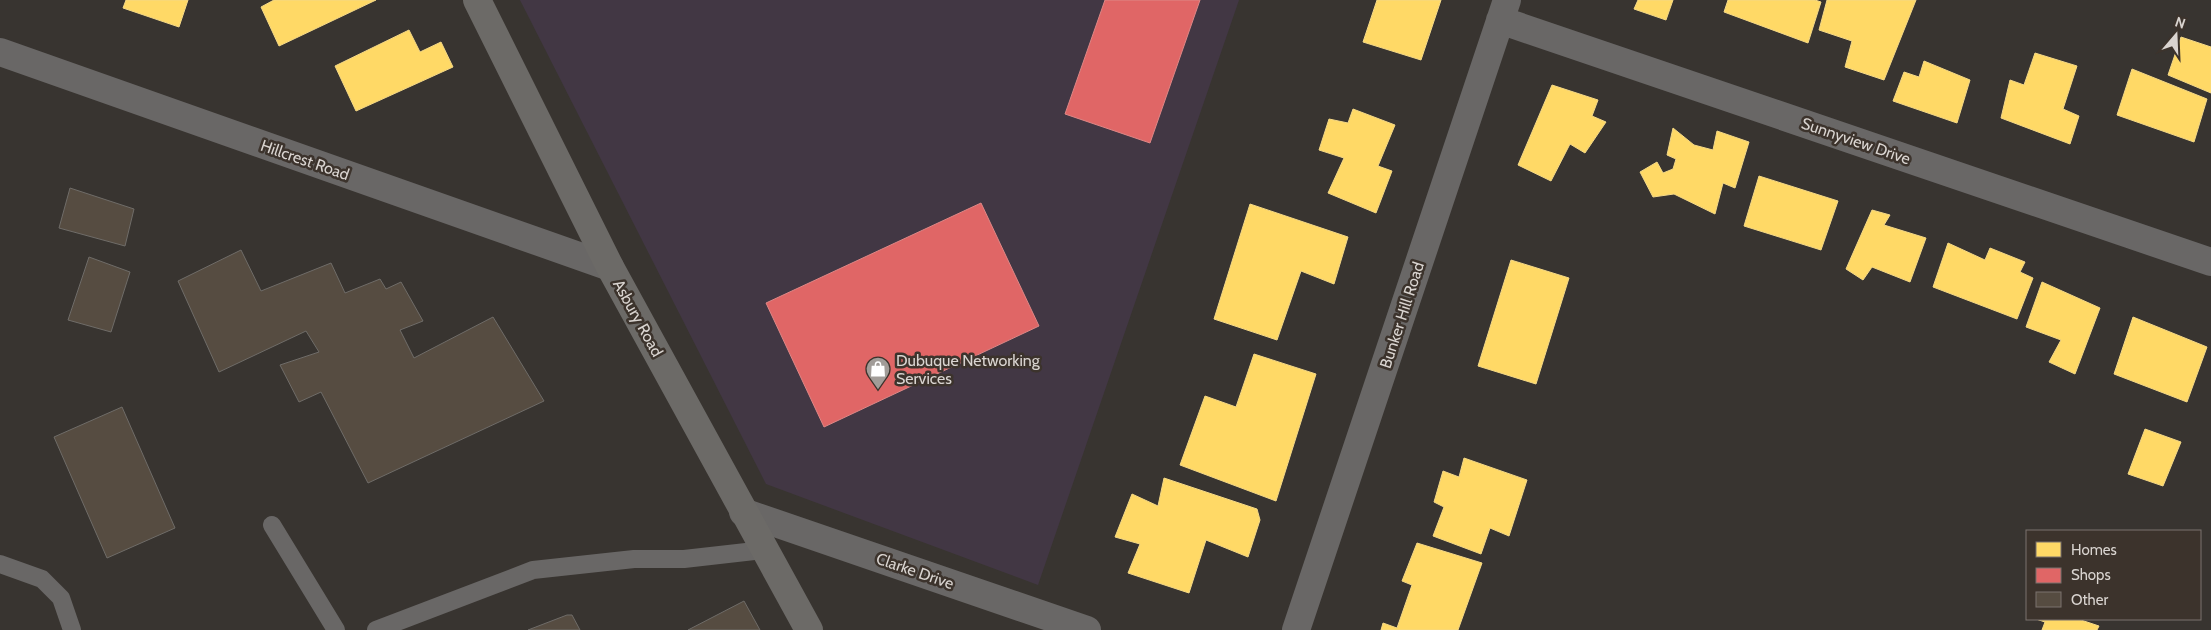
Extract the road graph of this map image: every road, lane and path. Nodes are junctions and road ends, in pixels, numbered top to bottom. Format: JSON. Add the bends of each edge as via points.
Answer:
{"nodes":[{"id":1,"x":477,"y":0,"type":"edge"},
{"id":2,"x":1504,"y":10,"type":"edge"},
{"id":3,"x":0,"y":52,"type":"edge"},
{"id":4,"x":2211,"y":262,"type":"edge"},
{"id":5,"x":610,"y":267,"type":"junction"},
{"id":6,"x":743,"y":512,"type":"junction"},
{"id":7,"x":272,"y":525,"type":"dead end"},
{"id":8,"x":764,"y":550,"type":"junction"},
{"id":9,"x":0,"y":564,"type":"edge"},
{"id":10,"x":72,"y":630,"type":"edge"},
{"id":11,"x":336,"y":630,"type":"edge"},
{"id":12,"x":376,"y":630,"type":"edge"},
{"id":13,"x":809,"y":630,"type":"edge"},
{"id":14,"x":1087,"y":630,"type":"edge"},
{"id":15,"x":1296,"y":630,"type":"edge"}],
"edges":[{"from":1,"to":5,"type":"main road","name":"Asbury Road"},
{"from":2,"to":4,"type":"street","name":"Sunnyview Drive"},
{"from":2,"to":15,"type":"street","name":"Bunker Hill Road"},
{"from":3,"to":5,"type":"street","name":"Hillcrest Road"},
{"from":5,"to":6,"type":"main road","name":"Asbury Road"},
{"from":6,"to":8,"type":"main road","name":"Asbury Road"},
{"from":6,"to":14,"type":"street","name":"Clarke Drive"},
{"from":7,"to":11,"type":"lane"},
{"from":8,"to":12,"type":"lane","via":[[533,570]]},
{"from":8,"to":13,"type":"main road","name":"Asbury Road"},
{"from":9,"to":10,"type":"lane","via":[[42,579],[61,598]]}]}
